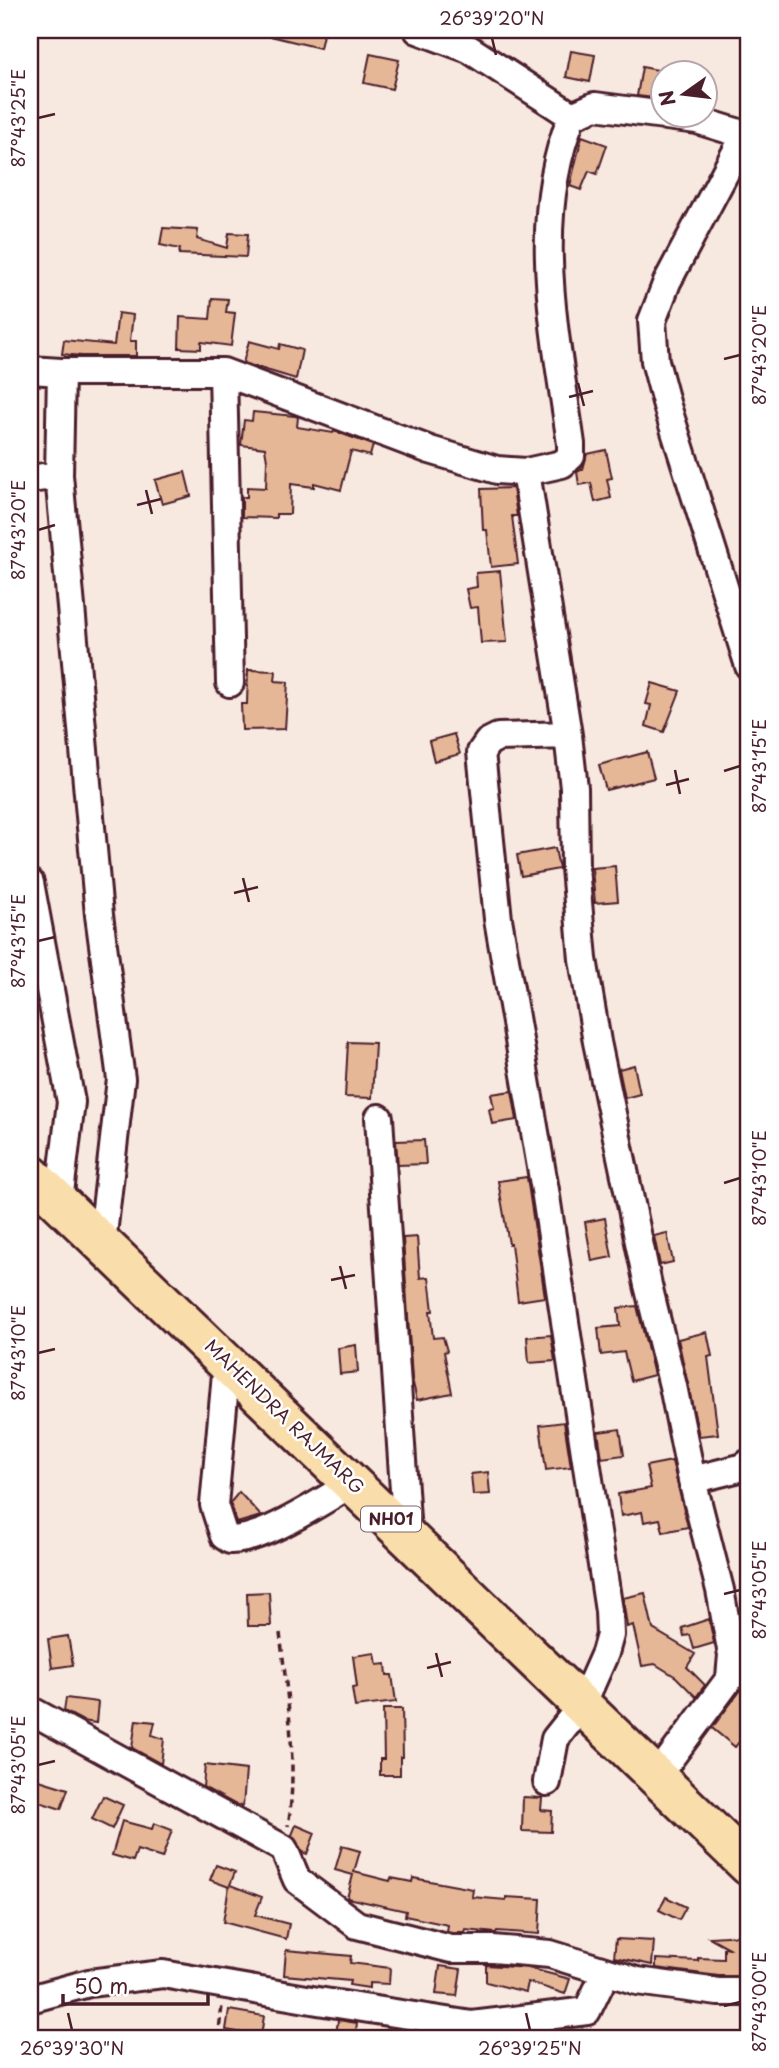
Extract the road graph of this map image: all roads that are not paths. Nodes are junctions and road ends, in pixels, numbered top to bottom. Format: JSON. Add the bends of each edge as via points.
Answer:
{"nodes":[{"id":1,"x":418,"y":30,"type":"edge"},
{"id":2,"x":650,"y":113,"type":"edge"},
{"id":3,"x":572,"y":116,"type":"junction"},
{"id":4,"x":720,"y":127,"type":"edge"},
{"id":5,"x":747,"y":136,"type":"edge"},
{"id":6,"x":30,"y":370,"type":"edge"},
{"id":7,"x":61,"y":372,"type":"junction"},
{"id":8,"x":223,"y":372,"type":"junction"},
{"id":9,"x":526,"y":472,"type":"junction"},
{"id":10,"x":59,"y":475,"type":"junction"},
{"id":11,"x":30,"y":480,"type":"edge"},
{"id":12,"x":749,"y":666,"type":"edge"},
{"id":13,"x":229,"y":683,"type":"dead end"},
{"id":14,"x":568,"y":735,"type":"junction"},
{"id":15,"x":30,"y":883,"type":"edge"},
{"id":16,"x":379,"y":1118,"type":"dead end"},
{"id":17,"x":30,"y":1174,"type":"edge"},
{"id":18,"x":59,"y":1201,"type":"junction"},
{"id":19,"x":102,"y":1243,"type":"junction"},
{"id":20,"x":227,"y":1363,"type":"junction"},
{"id":21,"x":749,"y":1463,"type":"edge"},
{"id":22,"x":692,"y":1480,"type":"junction"},
{"id":23,"x":353,"y":1483,"type":"junction"},
{"id":24,"x":407,"y":1534,"type":"junction"},
{"id":25,"x":582,"y":1705,"type":"junction"},
{"id":26,"x":30,"y":1710,"type":"edge"},
{"id":27,"x":657,"y":1776,"type":"junction"},
{"id":28,"x":547,"y":1782,"type":"dead end"},
{"id":29,"x":749,"y":1866,"type":"edge"},
{"id":30,"x":607,"y":1972,"type":"junction"},
{"id":31,"x":749,"y":1992,"type":"edge"},
{"id":32,"x":30,"y":1999,"type":"edge"},
{"id":33,"x":472,"y":2032,"type":"edge"}],
"edges":[{"from":1,"to":3,"type":"street","via":[[469,49]]},
{"from":2,"to":3,"type":"street","via":[[595,106]]},
{"from":3,"to":9,"type":"street","via":[[552,191],[548,250],[571,457],[562,464]]},
{"from":4,"to":5,"type":"street"},
{"from":5,"to":12,"type":"street","via":[[667,282],[652,321],[655,361],[667,406]]},
{"from":6,"to":7,"type":"street"},
{"from":7,"to":8,"type":"street"},
{"from":7,"to":10,"type":"street"},
{"from":8,"to":9,"type":"street","via":[[430,450],[497,470]]},
{"from":8,"to":13,"type":"street"},
{"from":9,"to":14,"type":"street"},
{"from":10,"to":11,"type":"street"},
{"from":10,"to":19,"type":"street","via":[[99,915],[121,1079]]},
{"from":14,"to":22,"type":"street","via":[[583,959],[612,1119]]},
{"from":14,"to":25,"type":"street","via":[[498,737],[481,752],[498,919],[609,1611],[605,1653]]},
{"from":15,"to":18,"type":"street","via":[[71,1102]]},
{"from":16,"to":24,"type":"street"},
{"from":17,"to":18,"type":"highway","name":"MAHENDRA RAJMARG","number":"NH01"},
{"from":18,"to":19,"type":"highway","name":"MAHENDRA RAJMARG","number":"NH01"},
{"from":19,"to":20,"type":"highway","name":"MAHENDRA RAJMARG","number":"NH01"},
{"from":20,"to":23,"type":"highway","name":"MAHENDRA RAJMARG","number":"NH01"},
{"from":20,"to":23,"type":"street","via":[[214,1505],[224,1536],[230,1540],[250,1538]]},
{"from":21,"to":22,"type":"street"},
{"from":22,"to":27,"type":"street","via":[[720,1590],[732,1655],[730,1678]]},
{"from":23,"to":24,"type":"highway","name":"MAHENDRA RAJMARG","number":"NH01"},
{"from":24,"to":25,"type":"highway","name":"MAHENDRA RAJMARG","number":"NH01"},
{"from":25,"to":27,"type":"highway","name":"MAHENDRA RAJMARG","number":"NH01"},
{"from":25,"to":28,"type":"street","via":[[555,1740]]},
{"from":26,"to":30,"type":"street","via":[[265,1836],[284,1849],[296,1880],[357,1925],[451,1949],[550,1954]]},
{"from":27,"to":29,"type":"highway","name":"MAHENDRA RAJMARG","number":"NH01"},
{"from":30,"to":31,"type":"street","via":[[672,1987]]},
{"from":30,"to":33,"type":"street","via":[[587,2011]]},
{"from":32,"to":33,"type":"street","via":[[89,1983],[163,1974]]}]}
